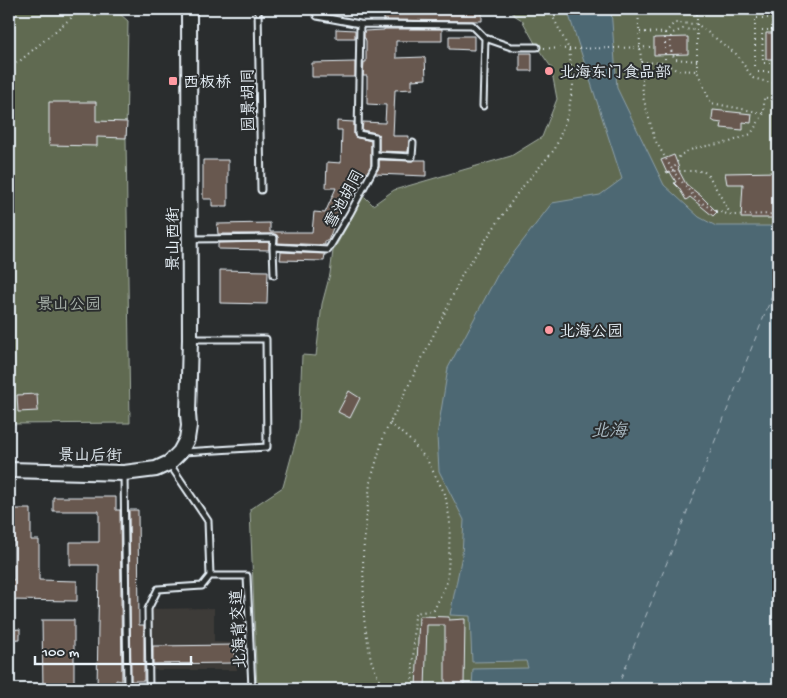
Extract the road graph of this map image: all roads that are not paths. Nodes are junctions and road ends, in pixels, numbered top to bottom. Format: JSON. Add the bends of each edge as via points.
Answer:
{"nodes":[{"id":1,"x":189,"y":9,"type":"edge"},
{"id":2,"x":258,"y":9,"type":"edge"},
{"id":3,"x":315,"y":9,"type":"edge"},
{"id":4,"x":360,"y":24,"type":"junction"},
{"id":5,"x":485,"y":38,"type":"junction"},
{"id":6,"x":537,"y":47,"type":"road end"},
{"id":7,"x":483,"y":106,"type":"dead end"},
{"id":8,"x":413,"y":143,"type":"dead end"},
{"id":9,"x":375,"y":155,"type":"junction"},
{"id":10,"x":261,"y":190,"type":"dead end"},
{"id":11,"x":190,"y":239,"type":"junction"},
{"id":12,"x":273,"y":247,"type":"junction"},
{"id":13,"x":274,"y":274,"type":"dead end"},
{"id":14,"x":190,"y":339,"type":"junction"},
{"id":15,"x":180,"y":452,"type":"junction"},
{"id":16,"x":169,"y":463,"type":"junction"},
{"id":17,"x":9,"y":470,"type":"edge"},
{"id":18,"x":124,"y":473,"type":"junction"},
{"id":19,"x":210,"y":576,"type":"junction"},
{"id":20,"x":127,"y":689,"type":"edge"},
{"id":21,"x":149,"y":689,"type":"edge"},
{"id":22,"x":252,"y":689,"type":"edge"}],
"edges":[{"from":1,"to":11,"type":"street","name":"景山西街"},
{"from":2,"to":10,"type":"lane","name":"园景胡同"},
{"from":3,"to":4,"type":"lane","via":[[317,16]]},
{"from":4,"to":5,"type":"lane","via":[[472,25]]},
{"from":4,"to":9,"type":"lane","name":"雪池胡同","via":[[358,134],[376,137]]},
{"from":5,"to":6,"type":"lane","via":[[511,47]]},
{"from":5,"to":7,"type":"lane"},
{"from":8,"to":9,"type":"lane","via":[[412,157]]},
{"from":9,"to":12,"type":"lane","name":"雪池胡同","via":[[375,166],[328,250]]},
{"from":11,"to":12,"type":"lane","name":"雪池胡同","via":[[274,238]]},
{"from":11,"to":14,"type":"street","name":"景山西街"},
{"from":12,"to":13,"type":"lane"},
{"from":14,"to":15,"type":"street","name":"景山西街","via":[[190,426]]},
{"from":14,"to":15,"type":"lane","via":[[266,339],[267,446]]},
{"from":15,"to":16,"type":"street","name":"景山西街"},
{"from":16,"to":18,"type":"street","name":"景山后街","via":[[156,469]]},
{"from":16,"to":19,"type":"lane","via":[[208,521]]},
{"from":17,"to":18,"type":"street","name":"景山后街"},
{"from":18,"to":20,"type":"lane"},
{"from":19,"to":21,"type":"lane","via":[[202,586],[158,589],[148,609]]},
{"from":19,"to":22,"type":"lane","name":"北海背交道","via":[[247,576]]}]}
